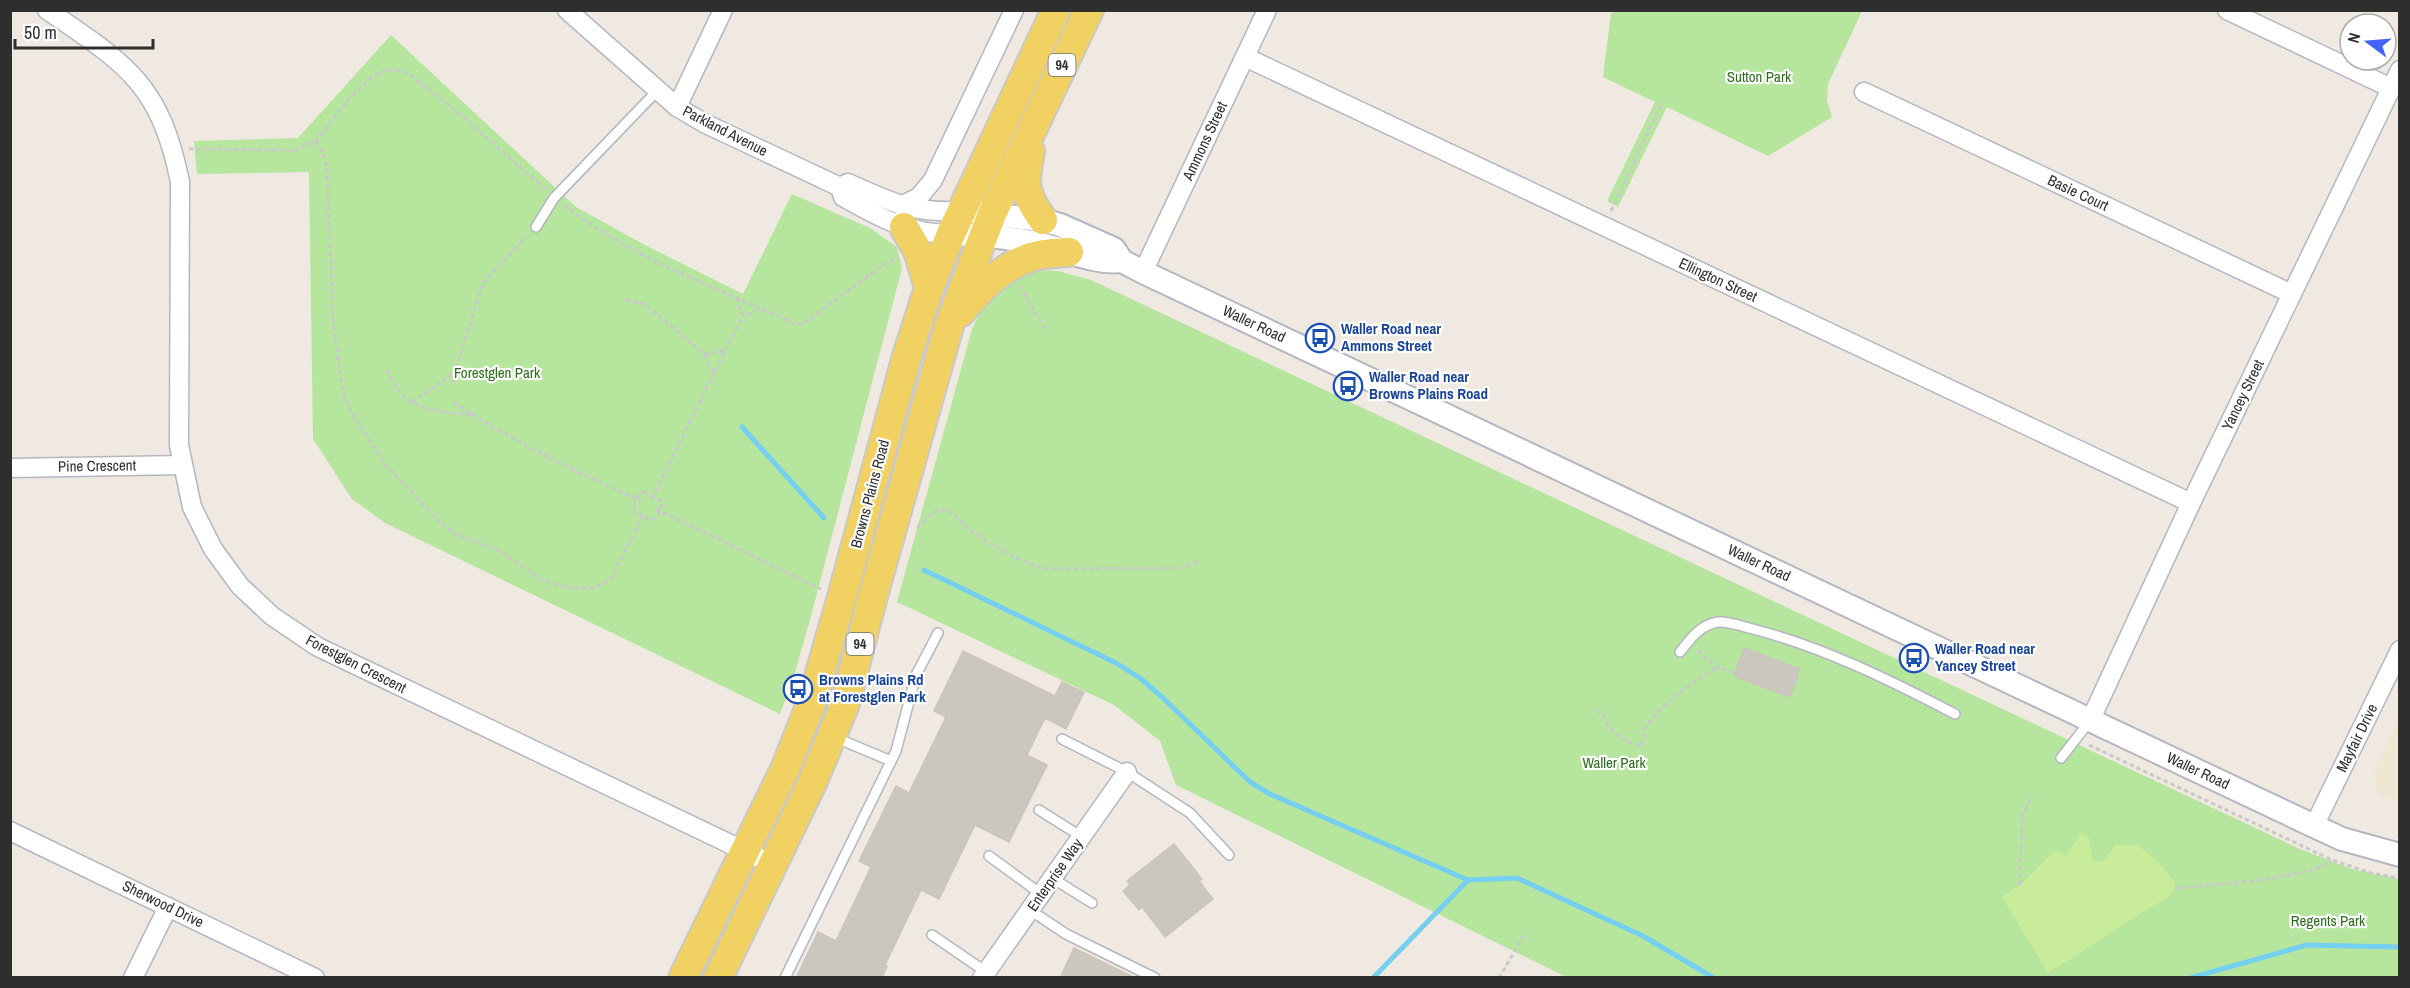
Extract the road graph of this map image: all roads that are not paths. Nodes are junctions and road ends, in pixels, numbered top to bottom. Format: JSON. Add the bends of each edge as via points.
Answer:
{"nodes":[{"id":1,"x":567,"y":10,"type":"edge"},
{"id":2,"x":723,"y":10,"type":"edge"},
{"id":3,"x":1014,"y":10,"type":"edge"},
{"id":4,"x":1056,"y":10,"type":"edge"},
{"id":5,"x":1089,"y":10,"type":"edge"},
{"id":6,"x":1267,"y":10,"type":"edge"},
{"id":7,"x":2227,"y":10,"type":"edge"},
{"id":8,"x":49,"y":11,"type":"edge"},
{"id":9,"x":1245,"y":57,"type":"junction"},
{"id":10,"x":2400,"y":70,"type":"edge"},
{"id":11,"x":2391,"y":88,"type":"junction"},
{"id":12,"x":657,"y":91,"type":"junction"},
{"id":13,"x":1864,"y":92,"type":"dead end"},
{"id":14,"x":677,"y":107,"type":"junction"},
{"id":15,"x":1036,"y":119,"type":"junction"},
{"id":16,"x":902,"y":217,"type":"junction"},
{"id":17,"x":1043,"y":220,"type":"junction"},
{"id":18,"x":956,"y":223,"type":"junction"},
{"id":19,"x":987,"y":224,"type":"junction"},
{"id":20,"x":536,"y":227,"type":"road end"},
{"id":21,"x":1069,"y":252,"type":"junction"},
{"id":22,"x":1122,"y":261,"type":"junction"},
{"id":23,"x":1143,"y":272,"type":"junction"},
{"id":24,"x":929,"y":288,"type":"junction"},
{"id":25,"x":2292,"y":294,"type":"junction"},
{"id":26,"x":950,"y":326,"type":"junction"},
{"id":27,"x":183,"y":465,"type":"junction"},
{"id":28,"x":10,"y":468,"type":"edge"},
{"id":29,"x":2191,"y":503,"type":"junction"},
{"id":30,"x":938,"y":633,"type":"dead end"},
{"id":31,"x":2400,"y":650,"type":"edge"},
{"id":32,"x":1680,"y":652,"type":"dead end"},
{"id":33,"x":1955,"y":714,"type":"dead end"},
{"id":34,"x":2090,"y":721,"type":"junction"},
{"id":35,"x":832,"y":736,"type":"junction"},
{"id":36,"x":1062,"y":739,"type":"dead end"},
{"id":37,"x":2061,"y":758,"type":"dead end"},
{"id":38,"x":891,"y":761,"type":"junction"},
{"id":39,"x":1127,"y":772,"type":"junction"},
{"id":40,"x":1039,"y":810,"type":"dead end"},
{"id":41,"x":2313,"y":826,"type":"junction"},
{"id":42,"x":10,"y":831,"type":"edge"},
{"id":43,"x":1082,"y":837,"type":"junction"},
{"id":44,"x":745,"y":850,"type":"junction"},
{"id":45,"x":1229,"y":855,"type":"dead end"},
{"id":46,"x":2400,"y":855,"type":"edge"},
{"id":47,"x":989,"y":856,"type":"dead end"},
{"id":48,"x":772,"y":864,"type":"junction"},
{"id":49,"x":1052,"y":878,"type":"junction"},
{"id":50,"x":1041,"y":894,"type":"junction"},
{"id":51,"x":1092,"y":903,"type":"dead end"},
{"id":52,"x":168,"y":907,"type":"junction"},
{"id":53,"x":1030,"y":910,"type":"junction"},
{"id":54,"x":932,"y":935,"type":"dead end"},
{"id":55,"x":984,"y":975,"type":"edge"},
{"id":56,"x":133,"y":978,"type":"edge"},
{"id":57,"x":315,"y":978,"type":"edge"},
{"id":58,"x":683,"y":978,"type":"edge"},
{"id":59,"x":718,"y":978,"type":"edge"},
{"id":60,"x":785,"y":978,"type":"edge"},
{"id":61,"x":1155,"y":978,"type":"edge"}],
"edges":[{"from":1,"to":12,"type":"street","name":"Parkland Avenue"},
{"from":2,"to":14,"type":"street"},
{"from":3,"to":16,"type":"street","via":[[925,192]]},
{"from":4,"to":18,"type":"main road","name":"Browns Plains Road","number":"94"},
{"from":5,"to":15,"type":"main road","name":"Browns Plains Road","number":"94"},
{"from":6,"to":9,"type":"street","name":"Ammons Street"},
{"from":7,"to":11,"type":"street"},
{"from":8,"to":27,"type":"street","name":"Forestglen Crescent","via":[[114,56],[144,86],[173,149],[180,182],[179,445]]},
{"from":9,"to":23,"type":"street","name":"Ammons Street"},
{"from":9,"to":29,"type":"street","name":"Ellington Street"},
{"from":10,"to":11,"type":"street","name":"Yancey Street"},
{"from":11,"to":25,"type":"street","name":"Yancey Street"},
{"from":12,"to":14,"type":"street","name":"Parkland Avenue"},
{"from":12,"to":20,"type":"lane","via":[[554,198]]},
{"from":13,"to":25,"type":"street","name":"Basie Court"},
{"from":14,"to":16,"type":"street","name":"Parkland Avenue","via":[[840,187],[843,197]]},
{"from":15,"to":17,"type":"main road","via":[[1025,188]]},
{"from":15,"to":19,"type":"main road","name":"Browns Plains Road","number":"94"},
{"from":16,"to":18,"type":"street","name":"Parkland Avenue","via":[[931,212]]},
{"from":16,"to":18,"type":"street","name":"Parkland Avenue","via":[[923,233]]},
{"from":16,"to":24,"type":"main road"},
{"from":17,"to":19,"type":"street","name":"Waller Road"},
{"from":17,"to":22,"type":"street","name":"Waller Road","via":[[1114,249]]},
{"from":18,"to":19,"type":"street","name":"Waller Road"},
{"from":18,"to":24,"type":"main road","name":"Browns Plains Road","number":"94"},
{"from":19,"to":21,"type":"street","name":"Waller Road"},
{"from":19,"to":26,"type":"main road","name":"Browns Plains Road","number":"94"},
{"from":21,"to":22,"type":"street","name":"Waller Road","via":[[1106,263]]},
{"from":21,"to":26,"type":"main road","via":[[1034,256],[1009,267],[983,285]]},
{"from":22,"to":23,"type":"street","name":"Waller Road"},
{"from":23,"to":34,"type":"street","name":"Waller Road"},
{"from":24,"to":44,"type":"main road","name":"Browns Plains Road","number":"94","via":[[812,701],[786,767]]},
{"from":25,"to":29,"type":"street","name":"Yancey Street"},
{"from":26,"to":35,"type":"main road","name":"Browns Plains Road","number":"94","via":[[845,704]]},
{"from":27,"to":28,"type":"street","name":"Pine Crescent"},
{"from":27,"to":44,"type":"street","name":"Forestglen Crescent","via":[[192,507],[213,549],[240,586],[281,622],[318,647]]},
{"from":29,"to":34,"type":"street","name":"Yancey Street"},
{"from":30,"to":38,"type":"lane","via":[[916,675]]},
{"from":31,"to":41,"type":"street","name":"Mayfair Drive"},
{"from":32,"to":33,"type":"lane","via":[[1694,633],[1721,622],[1784,637],[1901,686]]},
{"from":34,"to":37,"type":"lane"},
{"from":34,"to":41,"type":"street","name":"Waller Road"},
{"from":35,"to":38,"type":"lane"},
{"from":35,"to":48,"type":"main road","name":"Browns Plains Road","number":"94"},
{"from":36,"to":39,"type":"lane"},
{"from":38,"to":60,"type":"lane"},
{"from":39,"to":43,"type":"street","name":"Enterprise Way"},
{"from":39,"to":45,"type":"lane","via":[[1190,813]]},
{"from":40,"to":43,"type":"lane"},
{"from":41,"to":46,"type":"street","name":"Waller Road","via":[[2342,839]]},
{"from":42,"to":52,"type":"street","name":"Sherwood Drive"},
{"from":43,"to":49,"type":"street","name":"Enterprise Way"},
{"from":44,"to":48,"type":"street","name":"Forestglen Crescent"},
{"from":44,"to":58,"type":"main road","name":"Browns Plains Road","number":"94"},
{"from":47,"to":50,"type":"lane"},
{"from":48,"to":59,"type":"main road","name":"Browns Plains Road","number":"94"},
{"from":49,"to":50,"type":"street","name":"Enterprise Way"},
{"from":49,"to":51,"type":"lane"},
{"from":50,"to":53,"type":"street","name":"Enterprise Way"},
{"from":52,"to":56,"type":"street"},
{"from":52,"to":57,"type":"street","name":"Sherwood Drive"},
{"from":53,"to":55,"type":"street","name":"Enterprise Way"},
{"from":53,"to":61,"type":"lane","via":[[1066,934]]},
{"from":54,"to":55,"type":"lane"}]}
